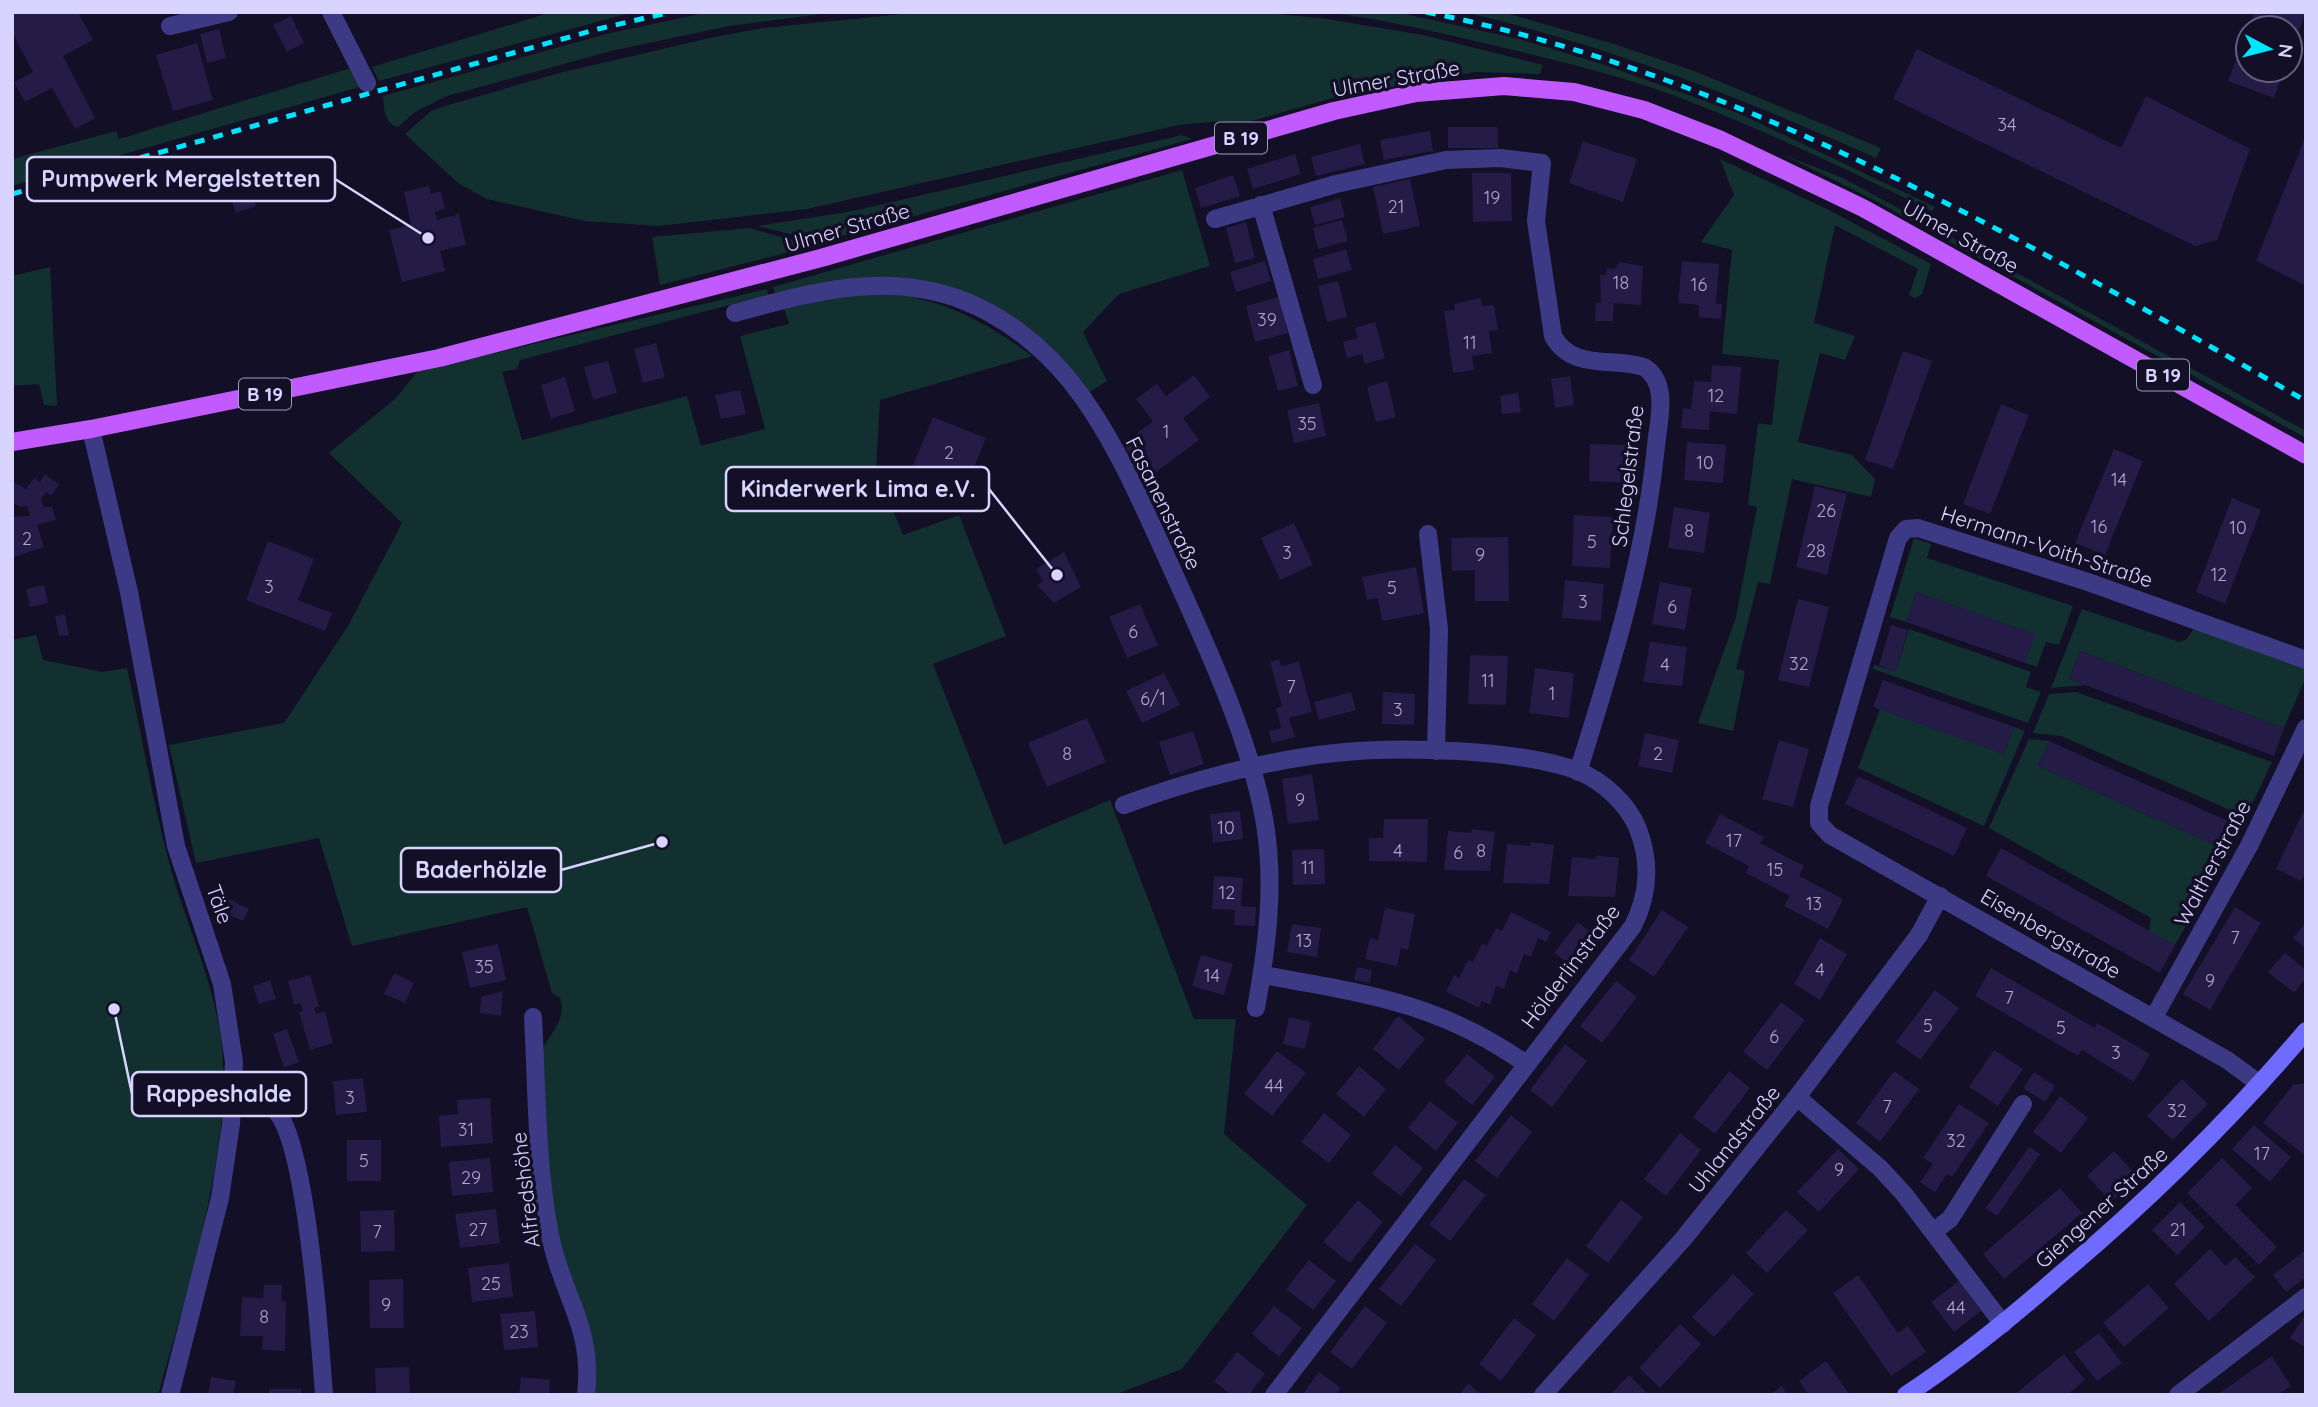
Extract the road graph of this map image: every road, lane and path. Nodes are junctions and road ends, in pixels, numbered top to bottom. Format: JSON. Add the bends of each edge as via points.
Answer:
{"nodes":[{"id":1,"x":229,"y":12,"type":"edge"},
{"id":2,"x":331,"y":12,"type":"edge"},
{"id":3,"x":170,"y":26,"type":"dead end"},
{"id":4,"x":367,"y":83,"type":"dead end"},
{"id":5,"x":1261,"y":205,"type":"junction"},
{"id":6,"x":1215,"y":219,"type":"dead end"},
{"id":7,"x":735,"y":313,"type":"dead end"},
{"id":8,"x":1313,"y":385,"type":"dead end"},
{"id":9,"x":90,"y":429,"type":"junction"},
{"id":10,"x":12,"y":442,"type":"edge"},
{"id":11,"x":2306,"y":455,"type":"edge"},
{"id":12,"x":1428,"y":534,"type":"dead end"},
{"id":13,"x":2306,"y":660,"type":"edge"},
{"id":14,"x":2306,"y":728,"type":"edge"},
{"id":15,"x":1436,"y":751,"type":"junction"},
{"id":16,"x":1252,"y":768,"type":"junction"},
{"id":17,"x":1578,"y":772,"type":"junction"},
{"id":18,"x":1124,"y":805,"type":"dead end"},
{"id":19,"x":1819,"y":823,"type":"joint"},
{"id":20,"x":1940,"y":896,"type":"junction"},
{"id":21,"x":1263,"y":975,"type":"junction"},
{"id":22,"x":1256,"y":1008,"type":"dead end"},
{"id":23,"x":533,"y":1017,"type":"dead end"},
{"id":24,"x":2154,"y":1017,"type":"junction"},
{"id":25,"x":2306,"y":1031,"type":"edge"},
{"id":26,"x":1526,"y":1064,"type":"junction"},
{"id":27,"x":2260,"y":1084,"type":"junction"},
{"id":28,"x":233,"y":1097,"type":"junction"},
{"id":29,"x":1797,"y":1097,"type":"junction"},
{"id":30,"x":2024,"y":1104,"type":"dead end"},
{"id":31,"x":1934,"y":1231,"type":"junction"},
{"id":32,"x":2306,"y":1297,"type":"edge"},
{"id":33,"x":2003,"y":1324,"type":"junction"},
{"id":34,"x":170,"y":1395,"type":"edge"},
{"id":35,"x":324,"y":1395,"type":"edge"},
{"id":36,"x":586,"y":1395,"type":"edge"},
{"id":37,"x":1274,"y":1395,"type":"edge"},
{"id":38,"x":1543,"y":1395,"type":"edge"},
{"id":39,"x":1906,"y":1395,"type":"edge"},
{"id":40,"x":2178,"y":1395,"type":"edge"}],
"edges":[{"from":1,"to":3,"type":"street"},
{"from":2,"to":4,"type":"street"},
{"from":5,"to":6,"type":"street","name":"Schlegelstraße"},
{"from":5,"to":8,"type":"street"},
{"from":5,"to":17,"type":"street","name":"Schlegelstraße","via":[[1446,160],[1500,158],[1542,163],[1536,221],[1553,336],[1562,350],[1578,358],[1644,367],[1660,391],[1643,546]]},
{"from":7,"to":16,"type":"street","name":"Fasanenstraße","via":[[821,289],[891,284],[962,300],[1030,340],[1071,382],[1118,459],[1192,613]]},
{"from":9,"to":10,"type":"main road","number":"B 19"},
{"from":9,"to":11,"type":"main road","name":"Ulmer Straße","number":"B 19","via":[[439,358],[821,258],[1334,111],[1416,93],[1504,86],[1574,92],[1619,102],[1733,145],[1863,208]]},
{"from":9,"to":28,"type":"street","name":"Täle","via":[[128,592],[176,846],[213,953],[228,1013]]},
{"from":12,"to":15,"type":"street","via":[[1439,629]]},
{"from":13,"to":19,"type":"street","name":"Hermann-Voith-Straße","via":[[2088,582],[1918,527],[1906,529],[1898,538],[1820,799]]},
{"from":14,"to":24,"type":"street","name":"Waltherstraße","via":[[2249,846]]},
{"from":15,"to":16,"type":"street","name":"Hölderlinstraße","via":[[1336,752]]},
{"from":15,"to":17,"type":"street","name":"Hölderlinstraße","via":[[1523,760]]},
{"from":16,"to":18,"type":"street","name":"Hölderlinstraße"},
{"from":16,"to":21,"type":"street","name":"Fasanenstraße","via":[[1269,850],[1270,909]]},
{"from":17,"to":26,"type":"street","name":"Hölderlinstraße","via":[[1607,789],[1635,823],[1645,854],[1646,895],[1633,926]]},
{"from":19,"to":20,"type":"street","name":"Eisenbergstraße","via":[[1830,835]]},
{"from":20,"to":24,"type":"street","name":"Eisenbergstraße"},
{"from":20,"to":29,"type":"street","name":"Uhlandstraße","via":[[1919,935]]},
{"from":21,"to":22,"type":"street","name":"Fasanenstraße"},
{"from":21,"to":26,"type":"street","name":"Hölderlinstraße","via":[[1429,1011],[1486,1037]]},
{"from":23,"to":36,"type":"street","name":"Alfredshöhe","via":[[545,1207],[558,1265],[587,1346]]},
{"from":24,"to":27,"type":"street","name":"Eisenbergstraße","via":[[2227,1059]]},
{"from":25,"to":27,"type":"main road","name":"Giengener Straße"},
{"from":26,"to":37,"type":"street","name":"Hölderlinstraße"},
{"from":27,"to":33,"type":"main road","name":"Giengener Straße","via":[[2168,1181]]},
{"from":28,"to":34,"type":"street","name":"Täle","via":[[220,1198]]},
{"from":28,"to":35,"type":"street","via":[[267,1103],[276,1110],[290,1138],[301,1192]]},
{"from":29,"to":31,"type":"street","via":[[1880,1168]]},
{"from":29,"to":38,"type":"street","name":"Uhlandstraße","via":[[1684,1238]]},
{"from":30,"to":31,"type":"street","via":[[1950,1219]]},
{"from":31,"to":33,"type":"street"},
{"from":32,"to":40,"type":"street"},
{"from":33,"to":39,"type":"main road","name":"Giengener Straße"}]}
